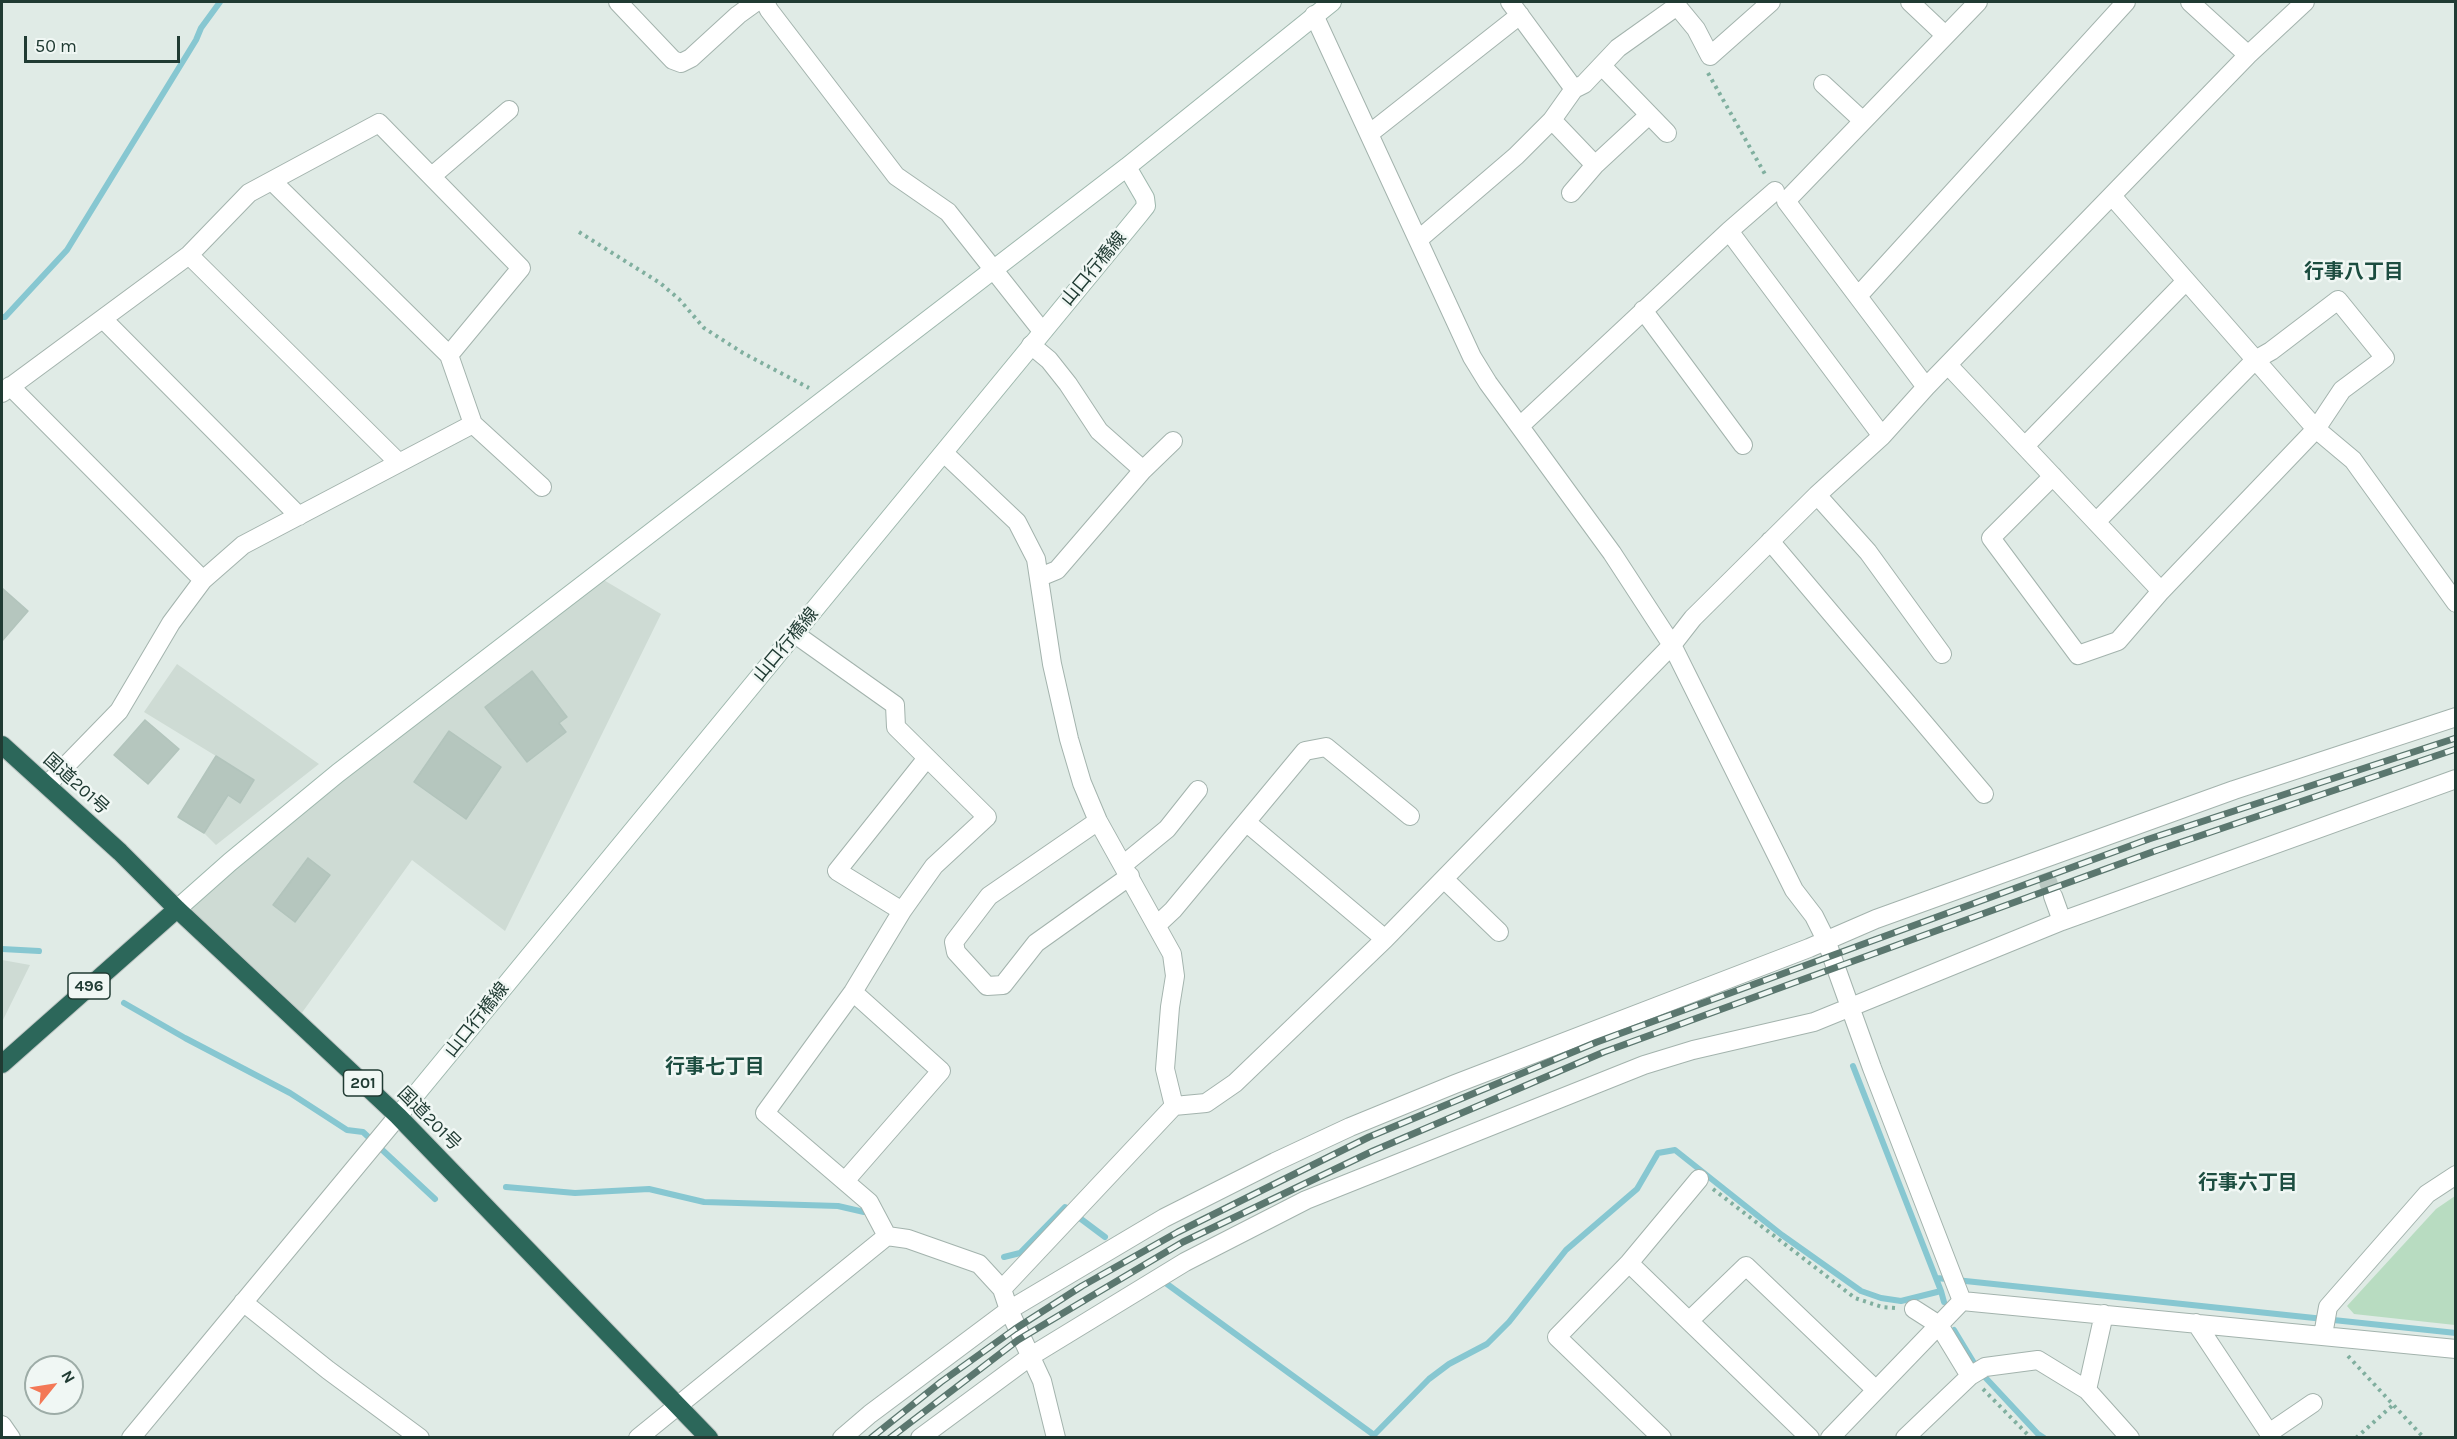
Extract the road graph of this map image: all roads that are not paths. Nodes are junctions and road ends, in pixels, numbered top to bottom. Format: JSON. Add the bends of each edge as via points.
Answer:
{"nodes":[{"id":1,"x":618,"y":2,"type":"edge"},
{"id":2,"x":756,"y":2,"type":"edge"},
{"id":3,"x":765,"y":2,"type":"edge"},
{"id":4,"x":1332,"y":2,"type":"edge"},
{"id":5,"x":1771,"y":2,"type":"edge"},
{"id":6,"x":1910,"y":2,"type":"edge"},
{"id":7,"x":1977,"y":2,"type":"edge"},
{"id":8,"x":2190,"y":2,"type":"edge"},
{"id":9,"x":2305,"y":2,"type":"edge"},
{"id":10,"x":2121,"y":3,"type":"edge"},
{"id":11,"x":1312,"y":8,"type":"edge"},
{"id":12,"x":1515,"y":8,"type":"edge"},
{"id":13,"x":1945,"y":35,"type":"junction"},
{"id":14,"x":2248,"y":56,"type":"junction"},
{"id":15,"x":1602,"y":66,"type":"junction"},
{"id":16,"x":1823,"y":84,"type":"dead end"},
{"id":17,"x":1574,"y":89,"type":"junction"},
{"id":18,"x":509,"y":110,"type":"dead end"},
{"id":19,"x":1649,"y":115,"type":"junction"},
{"id":20,"x":1552,"y":120,"type":"junction"},
{"id":21,"x":1863,"y":121,"type":"junction"},
{"id":22,"x":1667,"y":133,"type":"dead end"},
{"id":23,"x":1369,"y":134,"type":"junction"},
{"id":24,"x":1595,"y":165,"type":"junction"},
{"id":25,"x":1128,"y":167,"type":"junction"},
{"id":26,"x":432,"y":176,"type":"junction"},
{"id":27,"x":272,"y":181,"type":"junction"},
{"id":28,"x":1775,"y":191,"type":"road end"},
{"id":29,"x":1571,"y":193,"type":"dead end"},
{"id":30,"x":2112,"y":196,"type":"junction"},
{"id":31,"x":1729,"y":231,"type":"junction"},
{"id":32,"x":1418,"y":240,"type":"junction"},
{"id":33,"x":189,"y":255,"type":"junction"},
{"id":34,"x":994,"y":270,"type":"junction"},
{"id":35,"x":2185,"y":282,"type":"junction"},
{"id":36,"x":1859,"y":295,"type":"junction"},
{"id":37,"x":1643,"y":310,"type":"junction"},
{"id":38,"x":103,"y":319,"type":"junction"},
{"id":39,"x":1037,"y":338,"type":"junction"},
{"id":40,"x":449,"y":355,"type":"junction"},
{"id":41,"x":2255,"y":360,"type":"junction"},
{"id":42,"x":1948,"y":365,"type":"junction"},
{"id":43,"x":1926,"y":387,"type":"junction"},
{"id":44,"x":6,"y":390,"type":"edge"},
{"id":45,"x":473,"y":424,"type":"junction"},
{"id":46,"x":1520,"y":426,"type":"junction"},
{"id":47,"x":2316,"y":429,"type":"junction"},
{"id":48,"x":1882,"y":436,"type":"junction"},
{"id":49,"x":1173,"y":441,"type":"dead end"},
{"id":50,"x":1743,"y":445,"type":"dead end"},
{"id":51,"x":2025,"y":446,"type":"junction"},
{"id":52,"x":944,"y":453,"type":"junction"},
{"id":53,"x":399,"y":463,"type":"junction"},
{"id":54,"x":1143,"y":470,"type":"junction"},
{"id":55,"x":2053,"y":476,"type":"junction"},
{"id":56,"x":542,"y":487,"type":"dead end"},
{"id":57,"x":1817,"y":495,"type":"junction"},
{"id":58,"x":299,"y":516,"type":"junction"},
{"id":59,"x":2096,"y":522,"type":"junction"},
{"id":60,"x":1770,"y":541,"type":"junction"},
{"id":61,"x":1040,"y":577,"type":"junction"},
{"id":62,"x":203,"y":580,"type":"junction"},
{"id":63,"x":2161,"y":591,"type":"junction"},
{"id":64,"x":2456,"y":603,"type":"edge"},
{"id":65,"x":795,"y":634,"type":"junction"},
{"id":66,"x":1672,"y":645,"type":"junction"},
{"id":67,"x":1941,"y":654,"type":"dead end"},
{"id":68,"x":2456,"y":717,"type":"edge"},
{"id":69,"x":2,"y":745,"type":"edge"},
{"id":70,"x":927,"y":758,"type":"junction"},
{"id":71,"x":2456,"y":779,"type":"edge"},
{"id":72,"x":47,"y":785,"type":"junction"},
{"id":73,"x":1198,"y":790,"type":"dead end"},
{"id":74,"x":1984,"y":794,"type":"dead end"},
{"id":75,"x":1410,"y":816,"type":"dead end"},
{"id":76,"x":1098,"y":821,"type":"junction"},
{"id":77,"x":1246,"y":822,"type":"junction"},
{"id":78,"x":1126,"y":871,"type":"junction"},
{"id":79,"x":1444,"y":879,"type":"junction"},
{"id":80,"x":2053,"y":896,"type":"tunnel mouth"},
{"id":81,"x":177,"y":909,"type":"junction"},
{"id":82,"x":902,"y":911,"type":"junction"},
{"id":83,"x":2062,"y":921,"type":"junction"},
{"id":84,"x":1157,"y":925,"type":"junction"},
{"id":85,"x":1499,"y":932,"type":"dead end"},
{"id":86,"x":1384,"y":939,"type":"junction"},
{"id":87,"x":1826,"y":940,"type":"junction"},
{"id":88,"x":854,"y":992,"type":"junction"},
{"id":89,"x":1851,"y":1006,"type":"junction"},
{"id":90,"x":2,"y":1064,"type":"edge"},
{"id":91,"x":1174,"y":1106,"type":"junction"},
{"id":92,"x":398,"y":1116,"type":"junction"},
{"id":93,"x":2456,"y":1175,"type":"edge"},
{"id":94,"x":1699,"y":1179,"type":"road end"},
{"id":95,"x":845,"y":1181,"type":"junction"},
{"id":96,"x":887,"y":1236,"type":"junction"},
{"id":97,"x":1629,"y":1263,"type":"junction"},
{"id":98,"x":1002,"y":1288,"type":"junction"},
{"id":99,"x":1962,"y":1301,"type":"junction"},
{"id":100,"x":243,"y":1302,"type":"junction"},
{"id":101,"x":1914,"y":1309,"type":"road end"},
{"id":102,"x":1009,"y":1310,"type":"junction"},
{"id":103,"x":2104,"y":1314,"type":"junction"},
{"id":104,"x":1689,"y":1321,"type":"junction"},
{"id":105,"x":2196,"y":1323,"type":"junction"},
{"id":106,"x":1939,"y":1325,"type":"junction"},
{"id":107,"x":2331,"y":1336,"type":"junction"},
{"id":108,"x":2456,"y":1348,"type":"edge"},
{"id":109,"x":1031,"y":1356,"type":"junction"},
{"id":110,"x":1970,"y":1376,"type":"junction"},
{"id":111,"x":1875,"y":1389,"type":"junction"},
{"id":112,"x":2087,"y":1390,"type":"junction"},
{"id":113,"x":2313,"y":1403,"type":"dead end"},
{"id":114,"x":679,"y":1405,"type":"junction"},
{"id":115,"x":2,"y":1425,"type":"edge"},
{"id":116,"x":1838,"y":1434,"type":"edge"},
{"id":117,"x":11,"y":1437,"type":"edge"},
{"id":118,"x":131,"y":1437,"type":"edge"},
{"id":119,"x":420,"y":1437,"type":"edge"},
{"id":120,"x":638,"y":1437,"type":"edge"},
{"id":121,"x":709,"y":1437,"type":"edge"},
{"id":122,"x":842,"y":1437,"type":"edge"},
{"id":123,"x":920,"y":1437,"type":"edge"},
{"id":124,"x":1056,"y":1437,"type":"edge"},
{"id":125,"x":1662,"y":1437,"type":"edge"},
{"id":126,"x":1809,"y":1437,"type":"edge"},
{"id":127,"x":1905,"y":1437,"type":"edge"},
{"id":128,"x":2130,"y":1437,"type":"edge"}],
"edges":[{"from":1,"to":2,"type":"street","via":[[673,60],[681,63],[692,58]]},
{"from":3,"to":34,"type":"street","via":[[896,176],[948,212]]},
{"from":4,"to":11,"type":"street"},
{"from":5,"to":15,"type":"street","via":[[1710,56],[1696,29],[1677,6],[1618,48]]},
{"from":6,"to":13,"type":"street"},
{"from":7,"to":13,"type":"street"},
{"from":8,"to":14,"type":"street"},
{"from":9,"to":14,"type":"street"},
{"from":10,"to":36,"type":"street"},
{"from":11,"to":23,"type":"street"},
{"from":11,"to":25,"type":"street"},
{"from":12,"to":17,"type":"street"},
{"from":12,"to":23,"type":"street"},
{"from":13,"to":21,"type":"street"},
{"from":14,"to":30,"type":"street"},
{"from":15,"to":17,"type":"street"},
{"from":15,"to":19,"type":"street"},
{"from":16,"to":21,"type":"street"},
{"from":17,"to":20,"type":"street"},
{"from":18,"to":26,"type":"street"},
{"from":19,"to":22,"type":"street"},
{"from":19,"to":24,"type":"street"},
{"from":20,"to":24,"type":"street"},
{"from":20,"to":32,"type":"street","via":[[1494,177]]},
{"from":21,"to":36,"type":"street","via":[[1786,201]]},
{"from":23,"to":32,"type":"street"},
{"from":24,"to":29,"type":"street"},
{"from":25,"to":34,"type":"street"},
{"from":25,"to":39,"type":"street","name":"山口行橋線","via":[[1146,206]]},
{"from":26,"to":27,"type":"street","via":[[379,123]]},
{"from":26,"to":40,"type":"street","via":[[521,268]]},
{"from":27,"to":33,"type":"street","via":[[249,193]]},
{"from":27,"to":40,"type":"street"},
{"from":28,"to":31,"type":"street"},
{"from":30,"to":35,"type":"street"},
{"from":30,"to":42,"type":"street"},
{"from":31,"to":37,"type":"street"},
{"from":31,"to":48,"type":"street"},
{"from":32,"to":46,"type":"street","via":[[1472,357]]},
{"from":33,"to":38,"type":"street"},
{"from":33,"to":53,"type":"street"},
{"from":34,"to":39,"type":"street"},
{"from":34,"to":81,"type":"street","via":[[338,773]]},
{"from":35,"to":41,"type":"street"},
{"from":35,"to":51,"type":"street"},
{"from":36,"to":43,"type":"street"},
{"from":37,"to":46,"type":"street"},
{"from":37,"to":50,"type":"street"},
{"from":38,"to":44,"type":"street"},
{"from":38,"to":58,"type":"street"},
{"from":39,"to":52,"type":"street","name":"山口行橋線"},
{"from":39,"to":54,"type":"street","via":[[1099,431]]},
{"from":40,"to":45,"type":"street"},
{"from":41,"to":47,"type":"street"},
{"from":41,"to":47,"type":"street","via":[[2338,300],[2385,357],[2342,390]]},
{"from":41,"to":59,"type":"street"},
{"from":42,"to":43,"type":"street"},
{"from":42,"to":51,"type":"street"},
{"from":43,"to":48,"type":"street"},
{"from":44,"to":62,"type":"street"},
{"from":45,"to":53,"type":"street"},
{"from":45,"to":56,"type":"street"},
{"from":46,"to":66,"type":"street","via":[[1612,553]]},
{"from":47,"to":63,"type":"street"},
{"from":47,"to":64,"type":"street","via":[[2353,460]]},
{"from":48,"to":57,"type":"street"},
{"from":49,"to":54,"type":"street"},
{"from":51,"to":55,"type":"street"},
{"from":52,"to":61,"type":"street","via":[[1017,522],[1032,548]]},
{"from":52,"to":65,"type":"street","name":"山口行橋線"},
{"from":53,"to":58,"type":"street"},
{"from":54,"to":61,"type":"street","via":[[1057,570]]},
{"from":55,"to":59,"type":"street"},
{"from":55,"to":63,"type":"street","via":[[1991,538],[2078,655],[2118,640]]},
{"from":57,"to":60,"type":"street"},
{"from":57,"to":67,"type":"street","via":[[1868,552]]},
{"from":58,"to":62,"type":"street","via":[[243,545]]},
{"from":59,"to":63,"type":"street"},
{"from":60,"to":66,"type":"street","via":[[1693,618]]},
{"from":60,"to":74,"type":"street"},
{"from":61,"to":76,"type":"street","via":[[1052,664],[1069,739]]},
{"from":62,"to":72,"type":"street","via":[[171,623],[120,711]]},
{"from":65,"to":70,"type":"street","via":[[895,705],[896,727]]},
{"from":65,"to":92,"type":"street","name":"山口行橋線"},
{"from":66,"to":79,"type":"street"},
{"from":66,"to":87,"type":"street","via":[[1794,890],[1814,915]]},
{"from":68,"to":87,"type":"street","via":[[2235,790],[2042,866],[1876,919]]},
{"from":69,"to":72,"type":"highway","name":"国道201号","number":"201"},
{"from":70,"to":82,"type":"street","via":[[987,817],[934,866]]},
{"from":70,"to":82,"type":"street","via":[[837,871]]},
{"from":71,"to":83,"type":"street"},
{"from":72,"to":81,"type":"highway","name":"国道201号","number":"201"},
{"from":73,"to":78,"type":"street"},
{"from":75,"to":77,"type":"street","via":[[1326,747],[1305,751]]},
{"from":76,"to":78,"type":"street"},
{"from":76,"to":78,"type":"street","via":[[989,896],[954,942],[956,952],[987,986],[1003,985],[1036,944]]},
{"from":77,"to":84,"type":"street"},
{"from":77,"to":86,"type":"street"},
{"from":78,"to":84,"type":"street"},
{"from":79,"to":85,"type":"street"},
{"from":79,"to":86,"type":"street"},
{"from":80,"to":83,"type":"street"},
{"from":81,"to":90,"type":"highway","number":"496"},
{"from":81,"to":92,"type":"highway","name":"国道201号","number":"201"},
{"from":82,"to":88,"type":"street"},
{"from":83,"to":89,"type":"street"},
{"from":84,"to":91,"type":"street","via":[[1172,954],[1175,976],[1165,1069]]},
{"from":86,"to":91,"type":"street","via":[[1236,1083],[1206,1103]]},
{"from":87,"to":89,"type":"street"},
{"from":87,"to":102,"type":"street","via":[[1350,1127],[1164,1218]]},
{"from":88,"to":95,"type":"street","via":[[765,1113]]},
{"from":88,"to":95,"type":"street","via":[[941,1071]]},
{"from":89,"to":99,"type":"street"},
{"from":89,"to":109,"type":"street","via":[[1814,1022],[1644,1065],[1306,1200],[1185,1262]]},
{"from":91,"to":98,"type":"street"},
{"from":92,"to":100,"type":"street","name":"山口行橋線"},
{"from":92,"to":114,"type":"highway","name":"国道201号","number":"201"},
{"from":93,"to":107,"type":"street","via":[[2427,1194],[2328,1307]]},
{"from":94,"to":97,"type":"street"},
{"from":95,"to":96,"type":"street","via":[[869,1202]]},
{"from":96,"to":98,"type":"street","via":[[908,1239],[979,1264]]},
{"from":96,"to":114,"type":"street"},
{"from":97,"to":104,"type":"street"},
{"from":97,"to":125,"type":"street","via":[[1557,1337]]},
{"from":98,"to":102,"type":"street"},
{"from":99,"to":103,"type":"street"},
{"from":99,"to":106,"type":"street"},
{"from":100,"to":118,"type":"street","name":"山口行橋線"},
{"from":100,"to":119,"type":"street"},
{"from":101,"to":106,"type":"street"},
{"from":102,"to":109,"type":"street"},
{"from":102,"to":122,"type":"street"},
{"from":103,"to":105,"type":"street"},
{"from":103,"to":112,"type":"street"},
{"from":104,"to":111,"type":"street","via":[[1746,1266]]},
{"from":104,"to":126,"type":"street"},
{"from":105,"to":107,"type":"street"},
{"from":105,"to":113,"type":"street","via":[[2269,1433]]},
{"from":106,"to":110,"type":"street"},
{"from":106,"to":111,"type":"street"},
{"from":107,"to":108,"type":"street"},
{"from":109,"to":123,"type":"street"},
{"from":109,"to":124,"type":"street"},
{"from":110,"to":112,"type":"street","via":[[1985,1367],[2038,1360]]},
{"from":110,"to":127,"type":"street"},
{"from":111,"to":116,"type":"street"},
{"from":112,"to":128,"type":"street"},
{"from":114,"to":120,"type":"street"},
{"from":114,"to":121,"type":"highway","name":"国道201号","number":"201"},
{"from":115,"to":117,"type":"street"}]}
